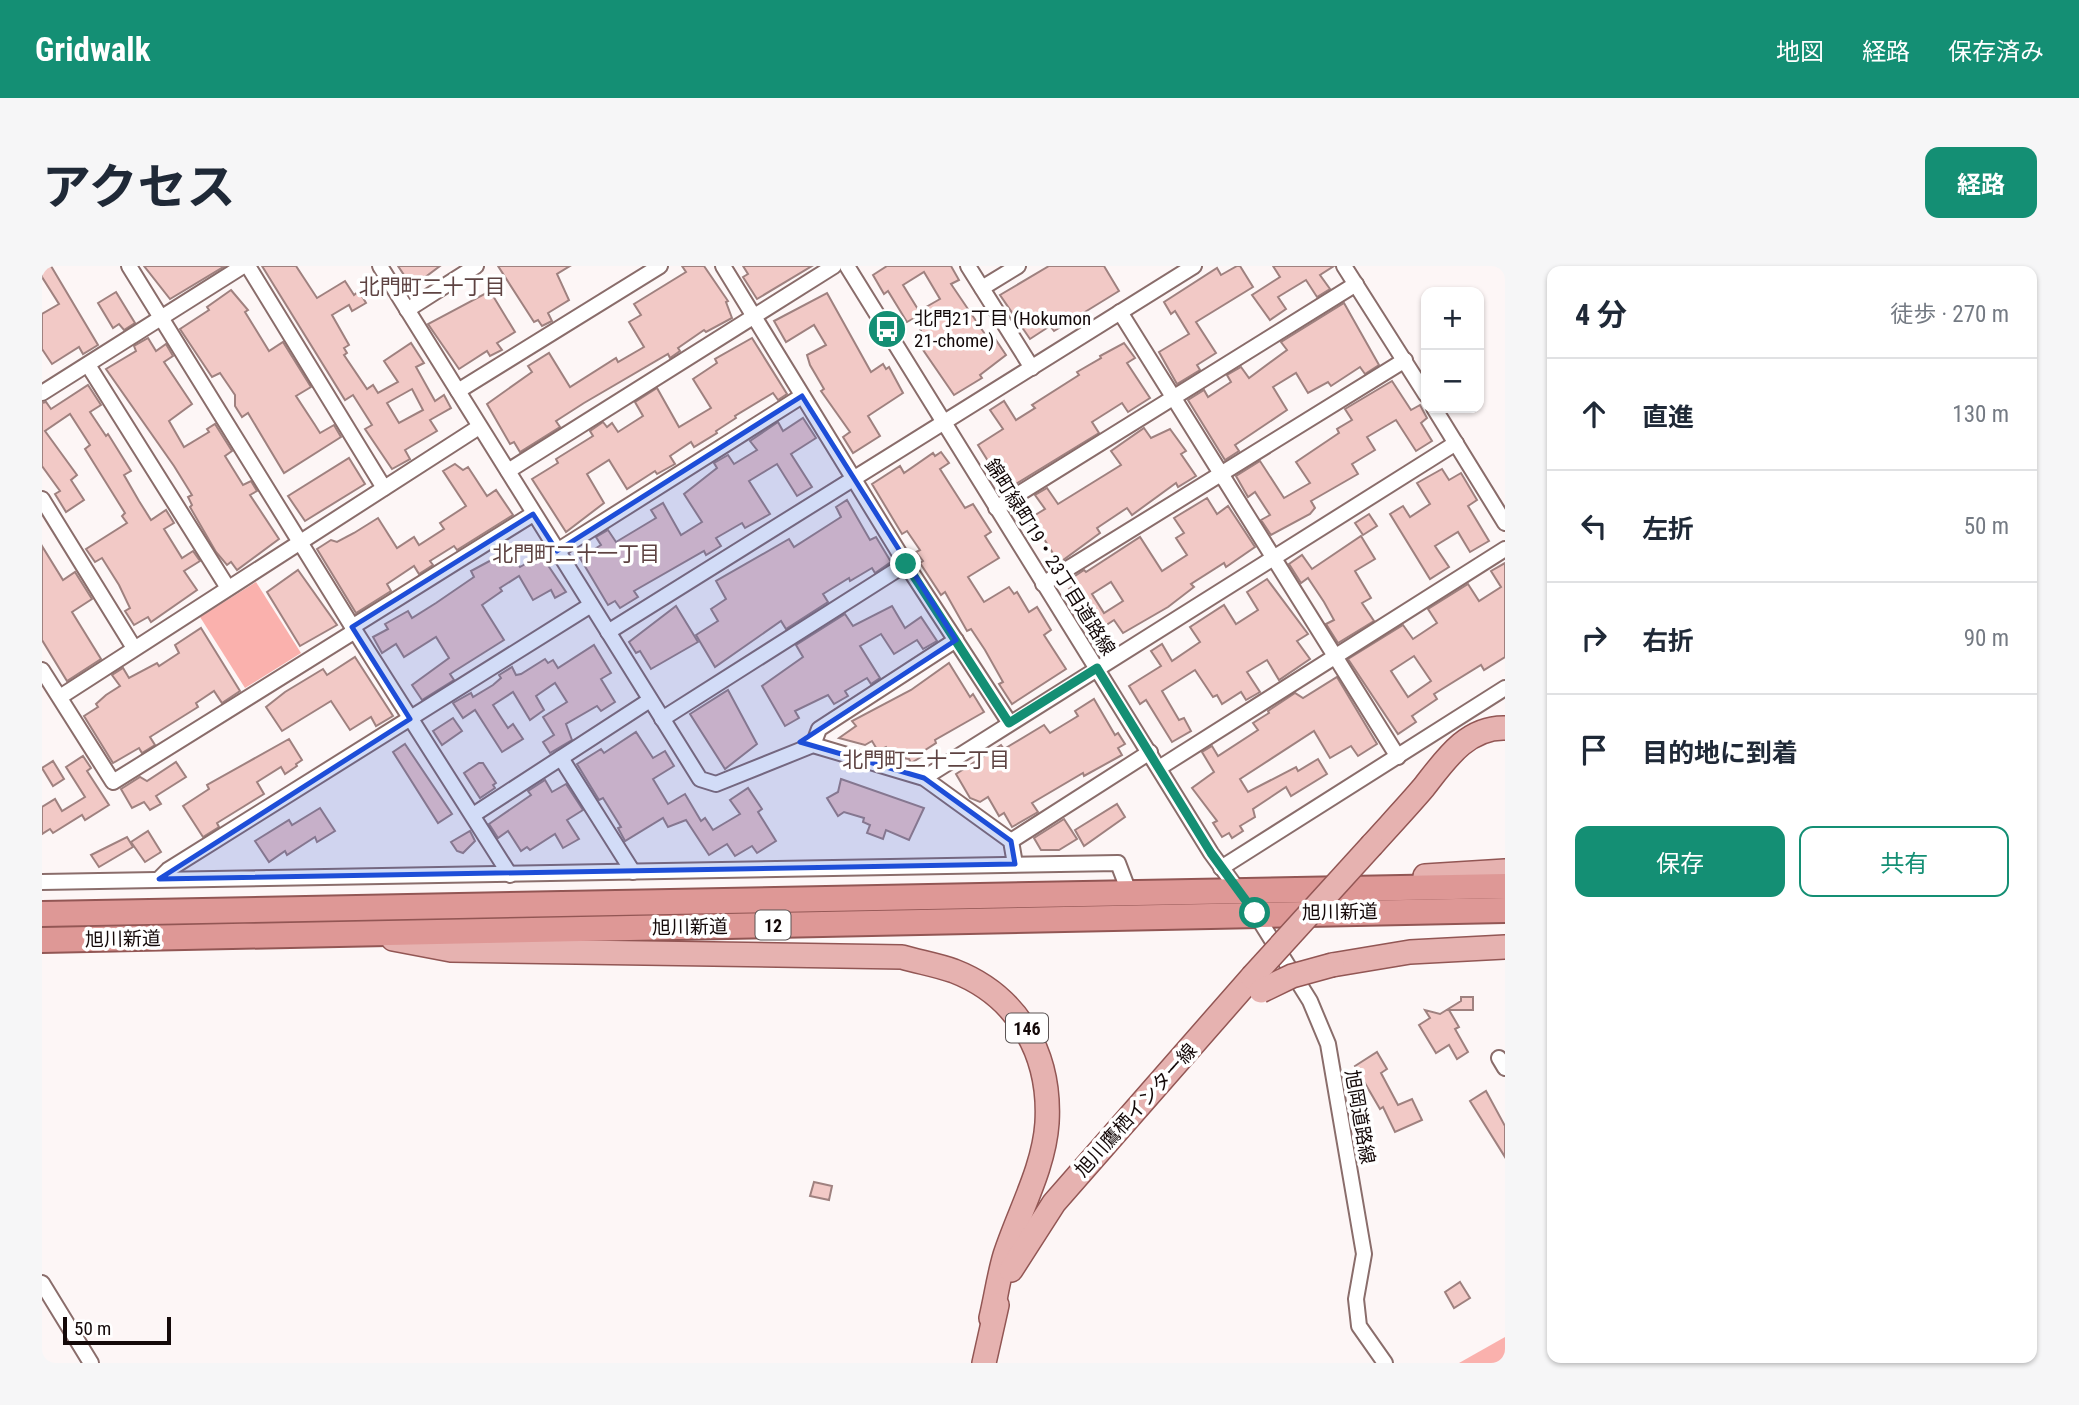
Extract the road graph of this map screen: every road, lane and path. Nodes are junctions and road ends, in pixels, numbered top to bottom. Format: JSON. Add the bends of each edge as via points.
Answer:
{"nodes":[{"id":1,"x":129,"y":266,"type":"edge"},
{"id":2,"x":245,"y":266,"type":"edge"},
{"id":3,"x":380,"y":266,"type":"edge"},
{"id":4,"x":476,"y":266,"type":"edge"},
{"id":5,"x":660,"y":266,"type":"edge"},
{"id":6,"x":723,"y":266,"type":"edge"},
{"id":7,"x":834,"y":266,"type":"edge"},
{"id":8,"x":847,"y":266,"type":"edge"},
{"id":9,"x":968,"y":266,"type":"edge"},
{"id":10,"x":1018,"y":266,"type":"edge"},
{"id":11,"x":1194,"y":266,"type":"edge"},
{"id":12,"x":1344,"y":266,"type":"edge"},
{"id":13,"x":1356,"y":284,"type":"junction"},
{"id":14,"x":982,"y":288,"type":"junction"},
{"id":15,"x":407,"y":310,"type":"junction"},
{"id":16,"x":1120,"y":312,"type":"junction"},
{"id":17,"x":161,"y":317,"type":"junction"},
{"id":18,"x":755,"y":317,"type":"junction"},
{"id":19,"x":1405,"y":360,"type":"junction"},
{"id":20,"x":88,"y":365,"type":"junction"},
{"id":21,"x":1032,"y":368,"type":"junction"},
{"id":22,"x":1421,"y":387,"type":"edge"},
{"id":23,"x":458,"y":391,"type":"junction"},
{"id":24,"x":42,"y":393,"type":"edge"},
{"id":25,"x":802,"y":396,"type":"junction"},
{"id":26,"x":1174,"y":399,"type":"junction"},
{"id":27,"x":1437,"y":413,"type":"edge"},
{"id":28,"x":945,"y":424,"type":"junction"},
{"id":29,"x":480,"y":427,"type":"junction"},
{"id":30,"x":1456,"y":443,"type":"junction"},
{"id":31,"x":508,"y":471,"type":"junction"},
{"id":32,"x":1220,"y":474,"type":"junction"},
{"id":33,"x":854,"y":479,"type":"junction"},
{"id":34,"x":384,"y":488,"type":"junction"},
{"id":35,"x":42,"y":499,"type":"edge"},
{"id":36,"x":996,"y":509,"type":"junction"},
{"id":37,"x":533,"y":514,"type":"junction"},
{"id":38,"x":1505,"y":523,"type":"edge"},
{"id":39,"x":300,"y":543,"type":"junction"},
{"id":40,"x":1505,"y":549,"type":"edge"},
{"id":41,"x":557,"y":551,"type":"junction"},
{"id":42,"x":1273,"y":558,"type":"junction"},
{"id":43,"x":906,"y":564,"type":"junction"},
{"id":44,"x":1043,"y":584,"type":"junction"},
{"id":45,"x":228,"y":588,"type":"junction"},
{"id":46,"x":591,"y":606,"type":"junction"},
{"id":47,"x":353,"y":629,"type":"junction"},
{"id":48,"x":608,"y":632,"type":"junction"},
{"id":49,"x":956,"y":640,"type":"junction"},
{"id":50,"x":134,"y":648,"type":"junction"},
{"id":51,"x":1334,"y":657,"type":"junction"},
{"id":52,"x":1097,"y":668,"type":"junction"},
{"id":53,"x":42,"y":671,"type":"edge"},
{"id":54,"x":1505,"y":688,"type":"edge"},
{"id":55,"x":60,"y":697,"type":"junction"},
{"id":56,"x":650,"y":700,"type":"junction"},
{"id":57,"x":410,"y":719,"type":"junction"},
{"id":58,"x":662,"y":719,"type":"junction"},
{"id":59,"x":1009,"y":723,"type":"junction"},
{"id":60,"x":1505,"y":728,"type":"edge"},
{"id":61,"x":1505,"y":742,"type":"edge"},
{"id":62,"x":813,"y":746,"type":"junction"},
{"id":63,"x":1150,"y":752,"type":"junction"},
{"id":64,"x":1398,"y":757,"type":"junction"},
{"id":65,"x":561,"y":758,"type":"junction"},
{"id":66,"x":1159,"y":768,"type":"junction"},
{"id":67,"x":924,"y":778,"type":"junction"},
{"id":68,"x":1424,"y":786,"type":"junction"},
{"id":69,"x":473,"y":815,"type":"junction"},
{"id":70,"x":1011,"y":841,"type":"junction"},
{"id":71,"x":1015,"y":864,"type":"junction"},
{"id":72,"x":1221,"y":868,"type":"junction"},
{"id":73,"x":1505,"y":871,"type":"edge"},
{"id":74,"x":633,"y":872,"type":"junction"},
{"id":75,"x":510,"y":875,"type":"junction"},
{"id":76,"x":159,"y":879,"type":"junction"},
{"id":77,"x":42,"y":882,"type":"edge"},
{"id":78,"x":1505,"y":886,"type":"edge"},
{"id":79,"x":1286,"y":891,"type":"junction"},
{"id":80,"x":1129,"y":892,"type":"junction"},
{"id":81,"x":1239,"y":893,"type":"junction"},
{"id":82,"x":1505,"y":910,"type":"edge"},
{"id":83,"x":1255,"y":913,"type":"junction"},
{"id":84,"x":42,"y":914,"type":"edge"},
{"id":85,"x":366,"y":935,"type":"junction"},
{"id":86,"x":42,"y":940,"type":"edge"},
{"id":87,"x":1505,"y":947,"type":"edge"},
{"id":88,"x":1256,"y":984,"type":"junction"},
{"id":89,"x":1505,"y":1058,"type":"edge"},
{"id":90,"x":1505,"y":1068,"type":"edge"},
{"id":91,"x":42,"y":1283,"type":"edge"},
{"id":92,"x":991,"y":1318,"type":"junction"},
{"id":93,"x":91,"y":1363,"type":"edge"},
{"id":94,"x":984,"y":1363,"type":"edge"},
{"id":95,"x":1385,"y":1363,"type":"edge"}],
"edges":[{"from":1,"to":17,"type":"street"},
{"from":2,"to":17,"type":"street"},
{"from":2,"to":34,"type":"street"},
{"from":3,"to":15,"type":"street"},
{"from":4,"to":15,"type":"street"},
{"from":5,"to":23,"type":"street"},
{"from":6,"to":18,"type":"street"},
{"from":7,"to":18,"type":"street"},
{"from":8,"to":28,"type":"street","name":"錦町緑町19・23丁目道路線"},
{"from":9,"to":14,"type":"street"},
{"from":10,"to":14,"type":"street"},
{"from":11,"to":16,"type":"street"},
{"from":12,"to":13,"type":"street"},
{"from":13,"to":19,"type":"street"},
{"from":13,"to":26,"type":"street"},
{"from":14,"to":21,"type":"street"},
{"from":15,"to":23,"type":"street"},
{"from":16,"to":21,"type":"street"},
{"from":16,"to":26,"type":"street"},
{"from":17,"to":20,"type":"street"},
{"from":17,"to":39,"type":"street"},
{"from":18,"to":25,"type":"street"},
{"from":18,"to":31,"type":"street"},
{"from":19,"to":22,"type":"street"},
{"from":19,"to":32,"type":"street"},
{"from":20,"to":24,"type":"street"},
{"from":20,"to":45,"type":"street"},
{"from":21,"to":28,"type":"street"},
{"from":23,"to":29,"type":"street"},
{"from":25,"to":33,"type":"street"},
{"from":25,"to":41,"type":"street"},
{"from":26,"to":32,"type":"street"},
{"from":26,"to":36,"type":"street"},
{"from":27,"to":30,"type":"street"},
{"from":28,"to":33,"type":"street"},
{"from":28,"to":36,"type":"street","name":"錦町緑町19・23丁目道路線"},
{"from":29,"to":31,"type":"street"},
{"from":29,"to":34,"type":"street"},
{"from":30,"to":38,"type":"street"},
{"from":30,"to":42,"type":"street"},
{"from":31,"to":37,"type":"street"},
{"from":32,"to":42,"type":"street"},
{"from":32,"to":44,"type":"street"},
{"from":33,"to":43,"type":"street"},
{"from":33,"to":48,"type":"street"},
{"from":34,"to":39,"type":"street"},
{"from":35,"to":50,"type":"street"},
{"from":36,"to":44,"type":"street","name":"錦町緑町19・23丁目道路線"},
{"from":37,"to":41,"type":"street"},
{"from":37,"to":47,"type":"street"},
{"from":39,"to":45,"type":"street"},
{"from":39,"to":47,"type":"street"},
{"from":40,"to":51,"type":"street"},
{"from":41,"to":46,"type":"street"},
{"from":42,"to":51,"type":"street"},
{"from":42,"to":52,"type":"street"},
{"from":43,"to":49,"type":"street"},
{"from":43,"to":58,"type":"street"},
{"from":44,"to":52,"type":"street","name":"錦町緑町19・23丁目道路線"},
{"from":45,"to":50,"type":"street"},
{"from":46,"to":48,"type":"street"},
{"from":46,"to":57,"type":"street"},
{"from":47,"to":55,"type":"street","via":[[113,782]]},
{"from":47,"to":57,"type":"street"},
{"from":48,"to":56,"type":"street"},
{"from":49,"to":59,"type":"street"},
{"from":49,"to":62,"type":"street","via":[[819,729]]},
{"from":50,"to":55,"type":"street"},
{"from":51,"to":64,"type":"street"},
{"from":51,"to":66,"type":"street"},
{"from":52,"to":59,"type":"street"},
{"from":52,"to":63,"type":"street","name":"錦町緑町19・23丁目道路線"},
{"from":53,"to":55,"type":"street"},
{"from":54,"to":64,"type":"street"},
{"from":56,"to":58,"type":"street"},
{"from":56,"to":65,"type":"street"},
{"from":57,"to":69,"type":"street"},
{"from":57,"to":76,"type":"street"},
{"from":58,"to":62,"type":"street","via":[[699,779],[716,784]]},
{"from":59,"to":67,"type":"street"},
{"from":60,"to":68,"type":"main road","number":"146","via":[[1493,727],[1472,736],[1447,756]]},
{"from":61,"to":68,"type":"main road","number":"146","via":[[1485,744]]},
{"from":62,"to":67,"type":"street"},
{"from":63,"to":66,"type":"street","name":"錦町緑町19・23丁目道路線"},
{"from":63,"to":70,"type":"street"},
{"from":64,"to":72,"type":"street"},
{"from":65,"to":69,"type":"street"},
{"from":65,"to":74,"type":"street"},
{"from":66,"to":72,"type":"street","name":"錦町緑町19・23丁目道路線"},
{"from":67,"to":70,"type":"street"},
{"from":68,"to":88,"type":"main road","number":"146","bridge":true},
{"from":69,"to":75,"type":"street"},
{"from":70,"to":71,"type":"street"},
{"from":71,"to":74,"type":"street"},
{"from":71,"to":80,"type":"street","via":[[1118,863]]},
{"from":72,"to":81,"type":"street","name":"錦町緑町19・23丁目道路線"},
{"from":73,"to":79,"type":"main road"},
{"from":74,"to":75,"type":"street"},
{"from":75,"to":76,"type":"street"},
{"from":76,"to":77,"type":"street"},
{"from":78,"to":79,"type":"highway","name":"旭川新道","number":"12"},
{"from":79,"to":81,"type":"highway","name":"旭川新道","number":"12"},
{"from":80,"to":81,"type":"highway","name":"旭川新道","number":"12"},
{"from":80,"to":84,"type":"highway","name":"旭川新道","number":"12"},
{"from":81,"to":83,"type":"street","name":"旭岡道路線"},
{"from":82,"to":83,"type":"highway","name":"旭川新道","number":"12"},
{"from":83,"to":85,"type":"highway","name":"旭川新道","number":"12"},
{"from":83,"to":95,"type":"street","name":"旭岡道路線","via":[[1310,1001],[1328,1044],[1364,1254],[1356,1299],[1359,1326]]},
{"from":85,"to":86,"type":"highway","name":"旭川新道","number":"12"},
{"from":85,"to":92,"type":"main road","number":"146","via":[[451,950],[902,957],[953,970],[984,986],[1029,1031],[1042,1066],[1047,1124],[1041,1155],[1004,1257]]},
{"from":87,"to":88,"type":"main road","number":"146","bridge":true,"via":[[1410,953],[1332,965]]},
{"from":88,"to":92,"type":"main road","name":"旭川鷹栖インター線","number":"146","via":[[1213,1025],[1054,1203],[1015,1260]]},
{"from":89,"to":90,"type":"street","via":[[1499,1058]]},
{"from":91,"to":93,"type":"street"},
{"from":92,"to":94,"type":"main road","name":"旭川鷹栖インター線","number":"146"}]}
